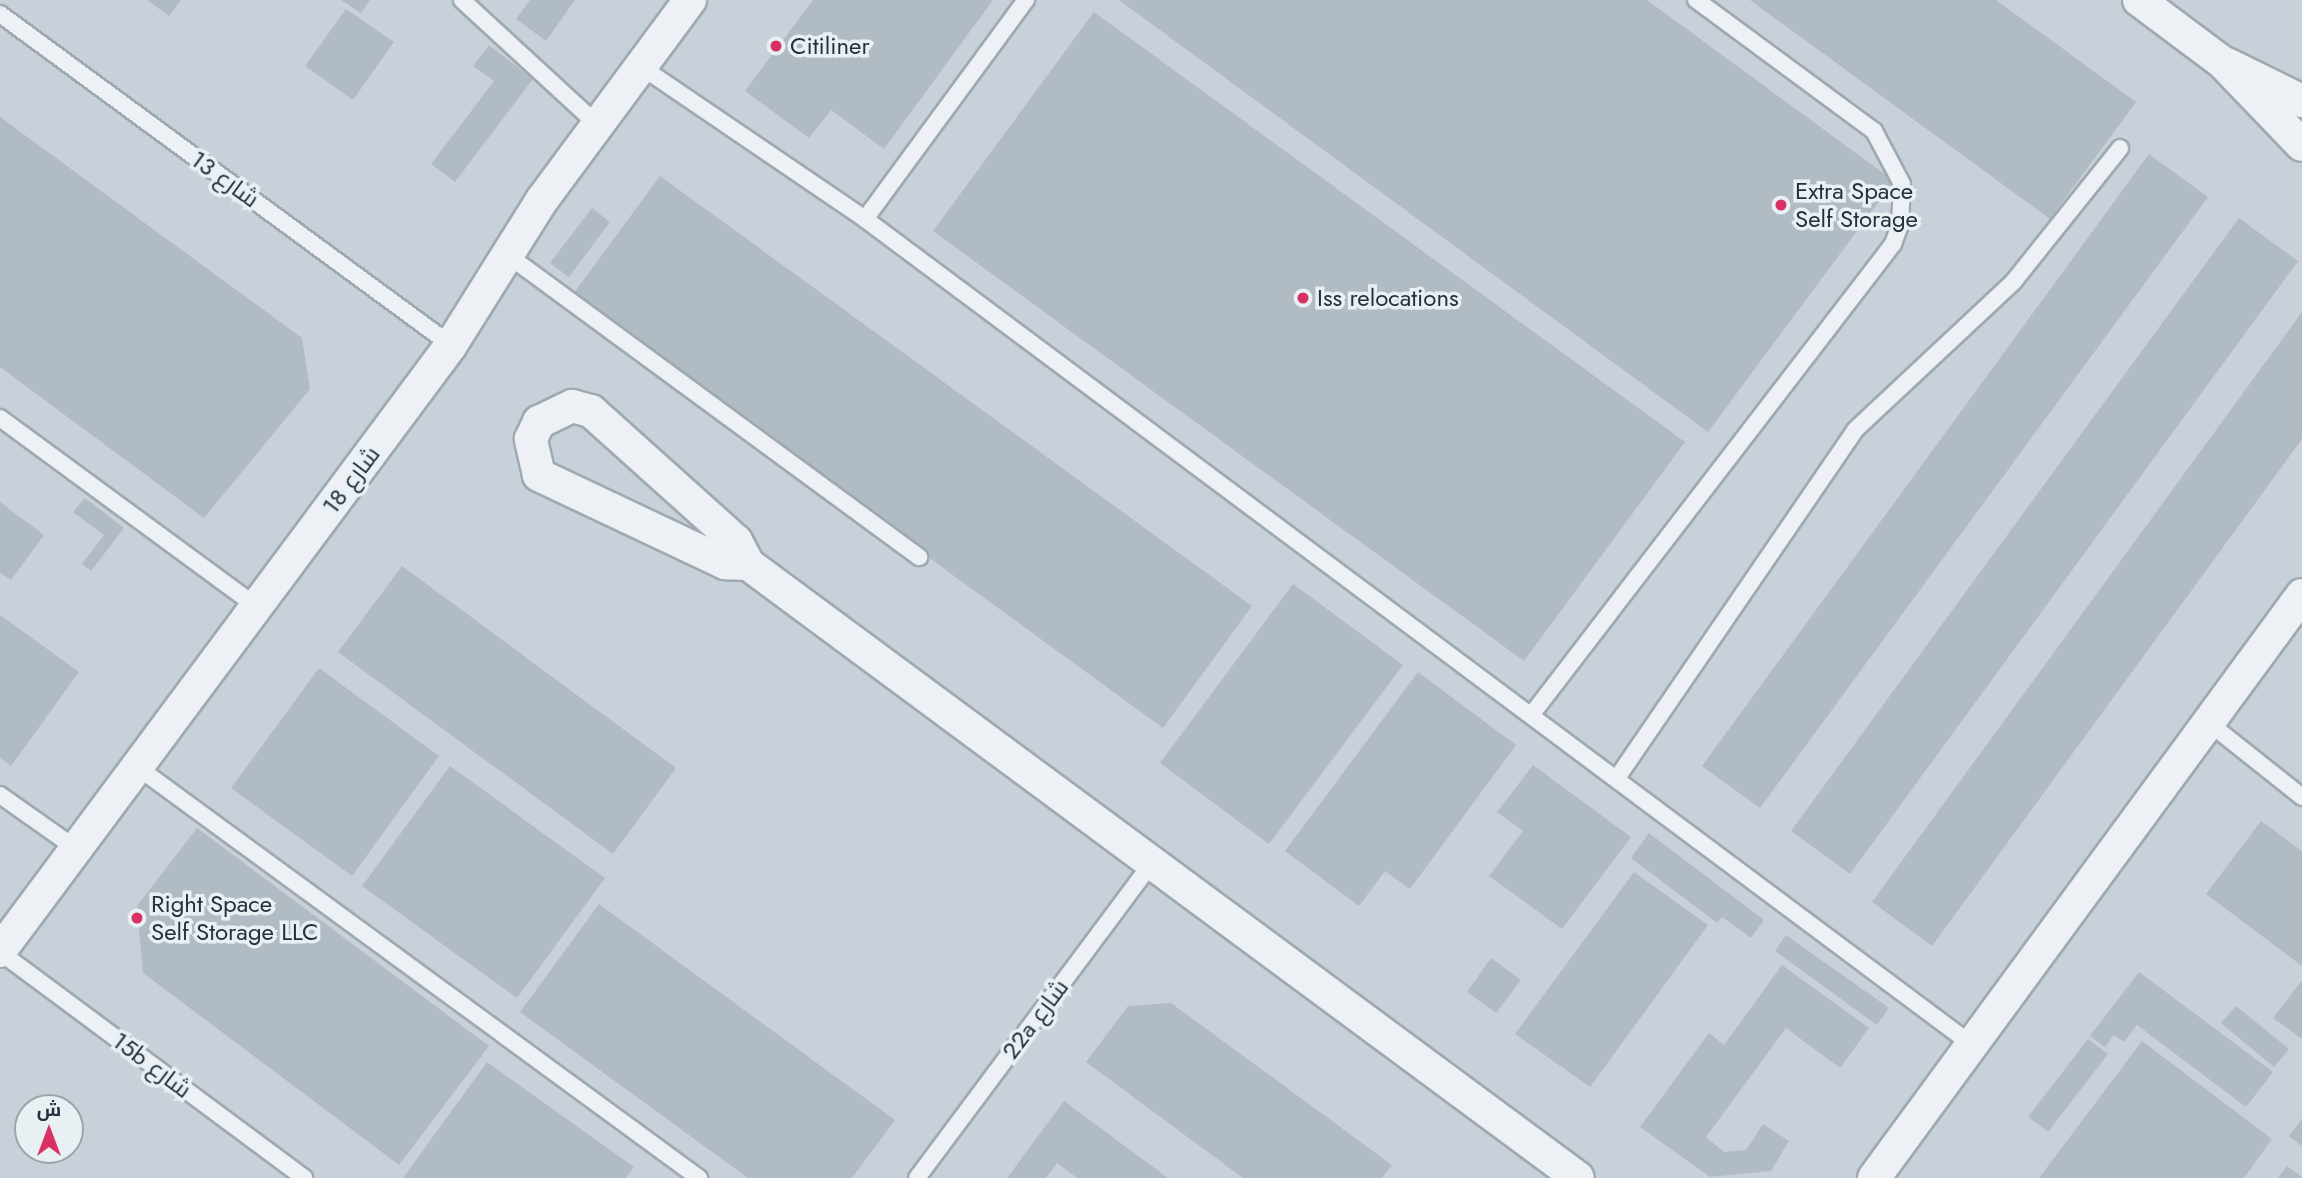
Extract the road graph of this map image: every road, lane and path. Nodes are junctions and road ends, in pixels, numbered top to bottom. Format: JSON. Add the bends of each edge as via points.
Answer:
{"nodes":[{"id":1,"x":462,"y":0,"type":"edge"},
{"id":2,"x":690,"y":0,"type":"edge"},
{"id":3,"x":1026,"y":0,"type":"edge"},
{"id":4,"x":1696,"y":0,"type":"edge"},
{"id":5,"x":2139,"y":0,"type":"edge"},
{"id":6,"x":0,"y":14,"type":"edge"},
{"id":7,"x":2222,"y":62,"type":"junction"},
{"id":8,"x":640,"y":66,"type":"junction"},
{"id":9,"x":2302,"y":101,"type":"edge"},
{"id":10,"x":597,"y":124,"type":"junction"},
{"id":11,"x":2302,"y":145,"type":"edge"},
{"id":12,"x":2120,"y":148,"type":"dead end"},
{"id":13,"x":865,"y":219,"type":"junction"},
{"id":14,"x":509,"y":256,"type":"junction"},
{"id":15,"x":451,"y":345,"type":"junction"},
{"id":16,"x":0,"y":418,"type":"edge"},
{"id":17,"x":919,"y":557,"type":"dead end"},
{"id":18,"x":747,"y":564,"type":"junction"},
{"id":19,"x":2302,"y":595,"type":"edge"},
{"id":20,"x":256,"y":606,"type":"junction"},
{"id":21,"x":1532,"y":714,"type":"junction"},
{"id":22,"x":2209,"y":723,"type":"junction"},
{"id":23,"x":136,"y":766,"type":"junction"},
{"id":24,"x":1617,"y":778,"type":"junction"},
{"id":25,"x":0,"y":795,"type":"edge"},
{"id":26,"x":2302,"y":797,"type":"edge"},
{"id":27,"x":75,"y":848,"type":"junction"},
{"id":28,"x":1153,"y":861,"type":"junction"},
{"id":29,"x":0,"y":952,"type":"edge"},
{"id":30,"x":1971,"y":1044,"type":"junction"},
{"id":31,"x":304,"y":1178,"type":"edge"},
{"id":32,"x":699,"y":1178,"type":"edge"},
{"id":33,"x":917,"y":1178,"type":"edge"},
{"id":34,"x":1578,"y":1178,"type":"edge"},
{"id":35,"x":1874,"y":1178,"type":"edge"}],
"edges":[{"from":1,"to":10,"type":"lane"},
{"from":2,"to":8,"type":"street","name":"شارع 18"},
{"from":3,"to":13,"type":"lane"},
{"from":4,"to":21,"type":"lane","via":[[1874,131],[1902,184],[1900,225],[1893,244]]},
{"from":5,"to":7,"type":"street"},
{"from":6,"to":15,"type":"lane","name":"شارع 13"},
{"from":7,"to":9,"type":"street"},
{"from":7,"to":11,"type":"street"},
{"from":8,"to":10,"type":"street","name":"شارع 18"},
{"from":8,"to":13,"type":"lane"},
{"from":10,"to":14,"type":"street","name":"شارع 18"},
{"from":12,"to":24,"type":"lane","via":[[2014,282],[1855,430]]},
{"from":13,"to":21,"type":"lane"},
{"from":14,"to":15,"type":"street","name":"شارع 18"},
{"from":14,"to":17,"type":"lane"},
{"from":15,"to":20,"type":"street","name":"شارع 18"},
{"from":16,"to":20,"type":"lane"},
{"from":18,"to":18,"type":"street","via":[[744,548],[591,411],[572,406],[539,422],[531,458],[554,486],[732,565]]},
{"from":18,"to":28,"type":"street"},
{"from":19,"to":22,"type":"street"},
{"from":20,"to":23,"type":"street","name":"شارع 18"},
{"from":21,"to":24,"type":"lane"},
{"from":22,"to":26,"type":"lane"},
{"from":22,"to":30,"type":"street"},
{"from":23,"to":27,"type":"street","name":"شارع 18"},
{"from":23,"to":32,"type":"lane"},
{"from":24,"to":30,"type":"lane"},
{"from":25,"to":27,"type":"lane"},
{"from":27,"to":29,"type":"street","name":"شارع 18"},
{"from":28,"to":33,"type":"lane","name":"22a شارع"},
{"from":28,"to":34,"type":"street"},
{"from":29,"to":31,"type":"lane","name":"15b شارع"},
{"from":30,"to":35,"type":"street"}]}
